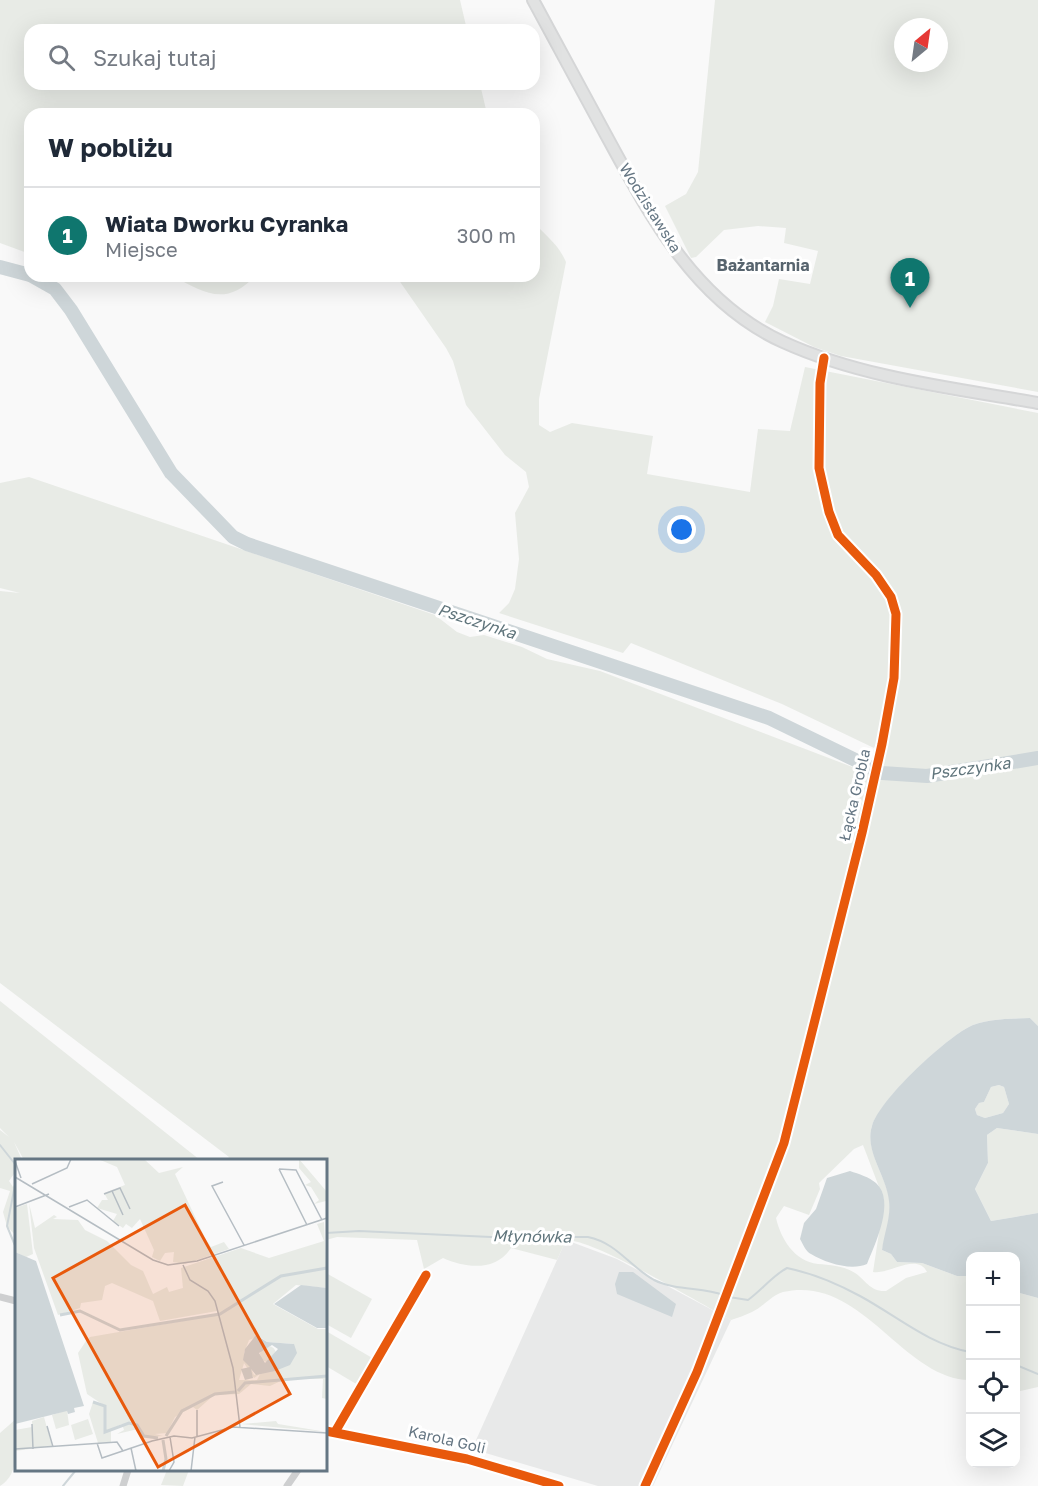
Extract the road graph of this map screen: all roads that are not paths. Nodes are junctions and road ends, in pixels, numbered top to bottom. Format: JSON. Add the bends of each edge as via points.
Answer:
{"nodes":[{"id":1,"x":533,"y":0,"type":"edge"},
{"id":2,"x":824,"y":358,"type":"junction"},
{"id":3,"x":1038,"y":404,"type":"edge"},
{"id":4,"x":426,"y":1275,"type":"dead end"},
{"id":5,"x":0,"y":1297,"type":"edge"},
{"id":6,"x":15,"y":1301,"type":"edge"},
{"id":7,"x":327,"y":1431,"type":"edge"},
{"id":8,"x":335,"y":1432,"type":"junction"},
{"id":9,"x":128,"y":1471,"type":"edge"},
{"id":10,"x":297,"y":1471,"type":"edge"},
{"id":11,"x":123,"y":1486,"type":"edge"},
{"id":12,"x":287,"y":1486,"type":"edge"},
{"id":13,"x":559,"y":1486,"type":"edge"},
{"id":14,"x":645,"y":1486,"type":"edge"}],
"edges":[{"from":1,"to":2,"type":"main road","name":"Wodzisławska","via":[[639,196],[677,255],[699,280],[745,319],[780,340]]},
{"from":2,"to":3,"type":"main road","name":"Wodzisławska","via":[[921,382]]},
{"from":2,"to":14,"type":"street","name":"Łącka Grobla","via":[[819,468],[838,535],[876,575],[896,614],[894,678],[871,791],[784,1143],[697,1372]]},
{"from":4,"to":8,"type":"street"},
{"from":5,"to":6,"type":"street"},
{"from":7,"to":8,"type":"street","name":"Karola Goli"},
{"from":8,"to":13,"type":"street","name":"Karola Goli","via":[[467,1459]]},
{"from":9,"to":11,"type":"street"},
{"from":10,"to":12,"type":"street"}]}
